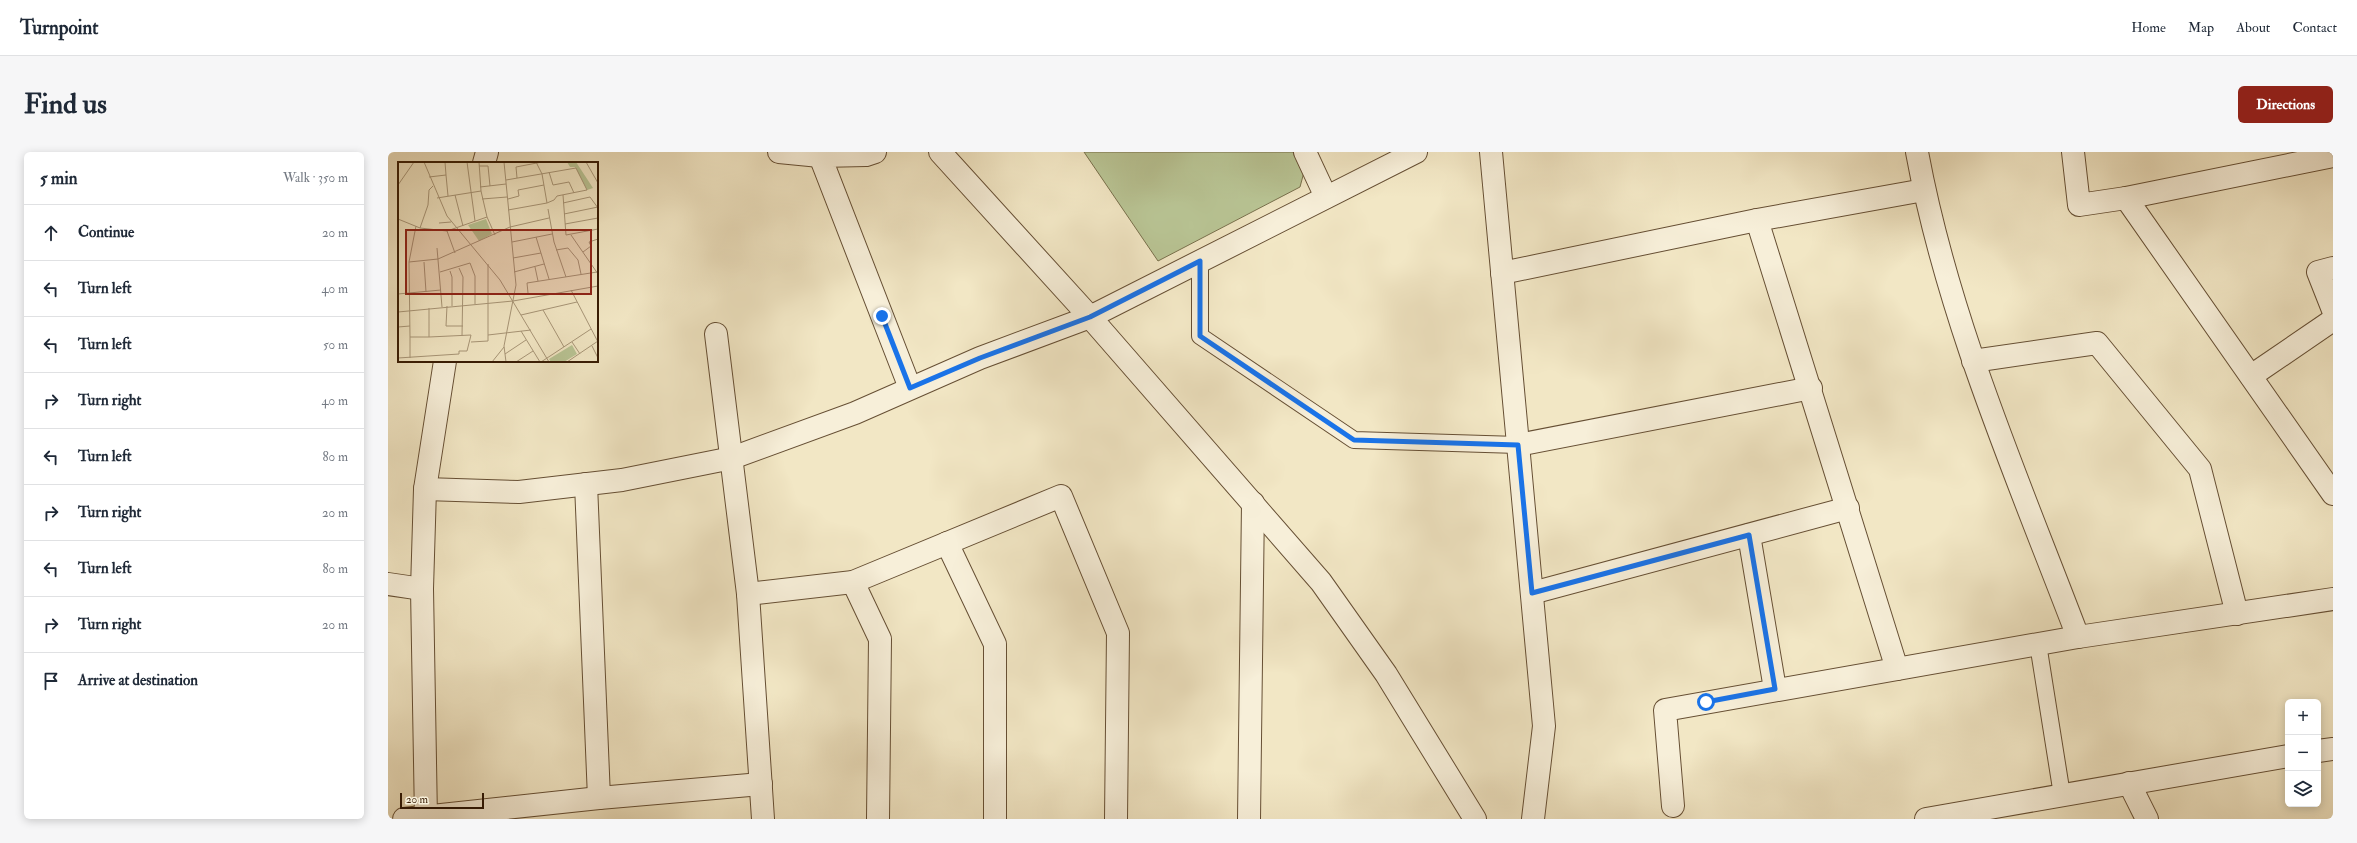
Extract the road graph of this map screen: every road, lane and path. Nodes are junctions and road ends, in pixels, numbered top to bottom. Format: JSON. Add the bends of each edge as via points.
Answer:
{"nodes":[{"id":1,"x":487,"y":152,"type":"edge"},
{"id":2,"x":779,"y":152,"type":"edge"},
{"id":3,"x":875,"y":152,"type":"edge"},
{"id":4,"x":940,"y":152,"type":"edge"},
{"id":5,"x":1305,"y":152,"type":"edge"},
{"id":6,"x":1416,"y":152,"type":"edge"},
{"id":7,"x":1491,"y":152,"type":"edge"},
{"id":8,"x":1917,"y":152,"type":"edge"},
{"id":9,"x":2073,"y":152,"type":"edge"},
{"id":10,"x":820,"y":156,"type":"junction"},
{"id":11,"x":2333,"y":156,"type":"edge"},
{"id":12,"x":484,"y":162,"type":"edge"},
{"id":13,"x":1924,"y":190,"type":"junction"},
{"id":14,"x":1326,"y":197,"type":"junction"},
{"id":15,"x":2126,"y":198,"type":"junction"},
{"id":16,"x":1757,"y":220,"type":"junction"},
{"id":17,"x":1200,"y":261,"type":"junction"},
{"id":18,"x":2333,"y":268,"type":"edge"},
{"id":19,"x":1502,"y":273,"type":"junction"},
{"id":20,"x":2333,"y":310,"type":"edge"},
{"id":21,"x":1090,"y":317,"type":"junction"},
{"id":22,"x":2333,"y":320,"type":"edge"},
{"id":23,"x":716,"y":334,"type":"dead end"},
{"id":24,"x":1973,"y":361,"type":"junction"},
{"id":25,"x":445,"y":362,"type":"edge"},
{"id":26,"x":2251,"y":376,"type":"junction"},
{"id":27,"x":910,"y":388,"type":"junction"},
{"id":28,"x":1810,"y":388,"type":"junction"},
{"id":29,"x":1518,"y":445,"type":"junction"},
{"id":30,"x":732,"y":458,"type":"junction"},
{"id":31,"x":586,"y":484,"type":"junction"},
{"id":32,"x":425,"y":489,"type":"junction"},
{"id":33,"x":2333,"y":494,"type":"edge"},
{"id":34,"x":1253,"y":503,"type":"junction"},
{"id":35,"x":1848,"y":508,"type":"junction"},
{"id":36,"x":1749,"y":535,"type":"junction"},
{"id":37,"x":948,"y":543,"type":"junction"},
{"id":38,"x":854,"y":582,"type":"junction"},
{"id":39,"x":388,"y":584,"type":"edge"},
{"id":40,"x":422,"y":589,"type":"junction"},
{"id":41,"x":1532,"y":593,"type":"junction"},
{"id":42,"x":748,"y":594,"type":"junction"},
{"id":43,"x":2333,"y":599,"type":"edge"},
{"id":44,"x":2237,"y":614,"type":"junction"},
{"id":45,"x":2078,"y":638,"type":"junction"},
{"id":46,"x":2038,"y":644,"type":"junction"},
{"id":47,"x":1897,"y":669,"type":"junction"},
{"id":48,"x":1775,"y":689,"type":"junction"},
{"id":49,"x":2333,"y":749,"type":"edge"},
{"id":50,"x":2321,"y":751,"type":"edge"},
{"id":51,"x":2285,"y":757,"type":"edge"},
{"id":52,"x":2129,"y":783,"type":"junction"},
{"id":53,"x":761,"y":784,"type":"junction"},
{"id":54,"x":2062,"y":795,"type":"junction"},
{"id":55,"x":599,"y":798,"type":"junction"},
{"id":56,"x":1673,"y":806,"type":"dead end"},
{"id":57,"x":426,"y":818,"type":"edge"},
{"id":58,"x":404,"y":819,"type":"edge"},
{"id":59,"x":763,"y":819,"type":"edge"},
{"id":60,"x":878,"y":819,"type":"edge"},
{"id":61,"x":995,"y":819,"type":"edge"},
{"id":62,"x":1116,"y":819,"type":"edge"},
{"id":63,"x":1249,"y":819,"type":"edge"},
{"id":64,"x":1475,"y":819,"type":"edge"},
{"id":65,"x":1533,"y":819,"type":"edge"},
{"id":66,"x":1926,"y":819,"type":"edge"},
{"id":67,"x":2147,"y":819,"type":"edge"}],
"edges":[{"from":1,"to":12,"type":"street"},
{"from":2,"to":10,"type":"street"},
{"from":3,"to":10,"type":"street","via":[[866,155]]},
{"from":4,"to":21,"type":"street"},
{"from":5,"to":14,"type":"street"},
{"from":6,"to":14,"type":"street"},
{"from":7,"to":19,"type":"street"},
{"from":8,"to":13,"type":"street"},
{"from":9,"to":15,"type":"street","via":[[2079,205]]},
{"from":10,"to":27,"type":"street"},
{"from":11,"to":15,"type":"street"},
{"from":13,"to":16,"type":"street"},
{"from":13,"to":24,"type":"street"},
{"from":14,"to":17,"type":"street"},
{"from":15,"to":26,"type":"street"},
{"from":16,"to":19,"type":"street"},
{"from":16,"to":28,"type":"street"},
{"from":17,"to":21,"type":"street"},
{"from":17,"to":29,"type":"lane","via":[[1200,336],[1354,440]]},
{"from":18,"to":20,"type":"street","via":[[2318,272]]},
{"from":19,"to":29,"type":"street"},
{"from":21,"to":27,"type":"street","via":[[980,358]]},
{"from":21,"to":34,"type":"street"},
{"from":22,"to":26,"type":"street"},
{"from":23,"to":30,"type":"street"},
{"from":24,"to":44,"type":"street","via":[[2097,343],[2200,469]]},
{"from":24,"to":45,"type":"street"},
{"from":25,"to":32,"type":"street"},
{"from":26,"to":33,"type":"street"},
{"from":27,"to":30,"type":"street","via":[[855,413]]},
{"from":28,"to":29,"type":"street"},
{"from":28,"to":35,"type":"street"},
{"from":29,"to":41,"type":"street"},
{"from":30,"to":31,"type":"street","via":[[622,480]]},
{"from":30,"to":42,"type":"street"},
{"from":31,"to":32,"type":"street","via":[[519,492]]},
{"from":31,"to":55,"type":"street"},
{"from":32,"to":40,"type":"street"},
{"from":34,"to":63,"type":"street"},
{"from":34,"to":64,"type":"street","via":[[1321,582],[1386,674]]},
{"from":35,"to":36,"type":"street"},
{"from":35,"to":47,"type":"street"},
{"from":36,"to":41,"type":"street"},
{"from":36,"to":48,"type":"street"},
{"from":37,"to":38,"type":"street"},
{"from":37,"to":61,"type":"street","via":[[995,644]]},
{"from":37,"to":62,"type":"street","via":[[1062,496],[1118,633]]},
{"from":38,"to":42,"type":"street"},
{"from":38,"to":60,"type":"street","via":[[880,639]]},
{"from":39,"to":40,"type":"street"},
{"from":40,"to":57,"type":"street"},
{"from":41,"to":65,"type":"street","via":[[1544,726]]},
{"from":42,"to":53,"type":"street"},
{"from":43,"to":44,"type":"street"},
{"from":44,"to":45,"type":"street"},
{"from":45,"to":46,"type":"street"},
{"from":46,"to":47,"type":"street"},
{"from":46,"to":54,"type":"lane"},
{"from":47,"to":48,"type":"street"},
{"from":48,"to":56,"type":"street","via":[[1665,710]]},
{"from":49,"to":50,"type":"street"},
{"from":51,"to":52,"type":"street"},
{"from":52,"to":54,"type":"street"},
{"from":52,"to":67,"type":"street"},
{"from":53,"to":55,"type":"street"},
{"from":53,"to":59,"type":"street"},
{"from":54,"to":66,"type":"street"},
{"from":55,"to":57,"type":"street"},
{"from":57,"to":58,"type":"street"}]}
